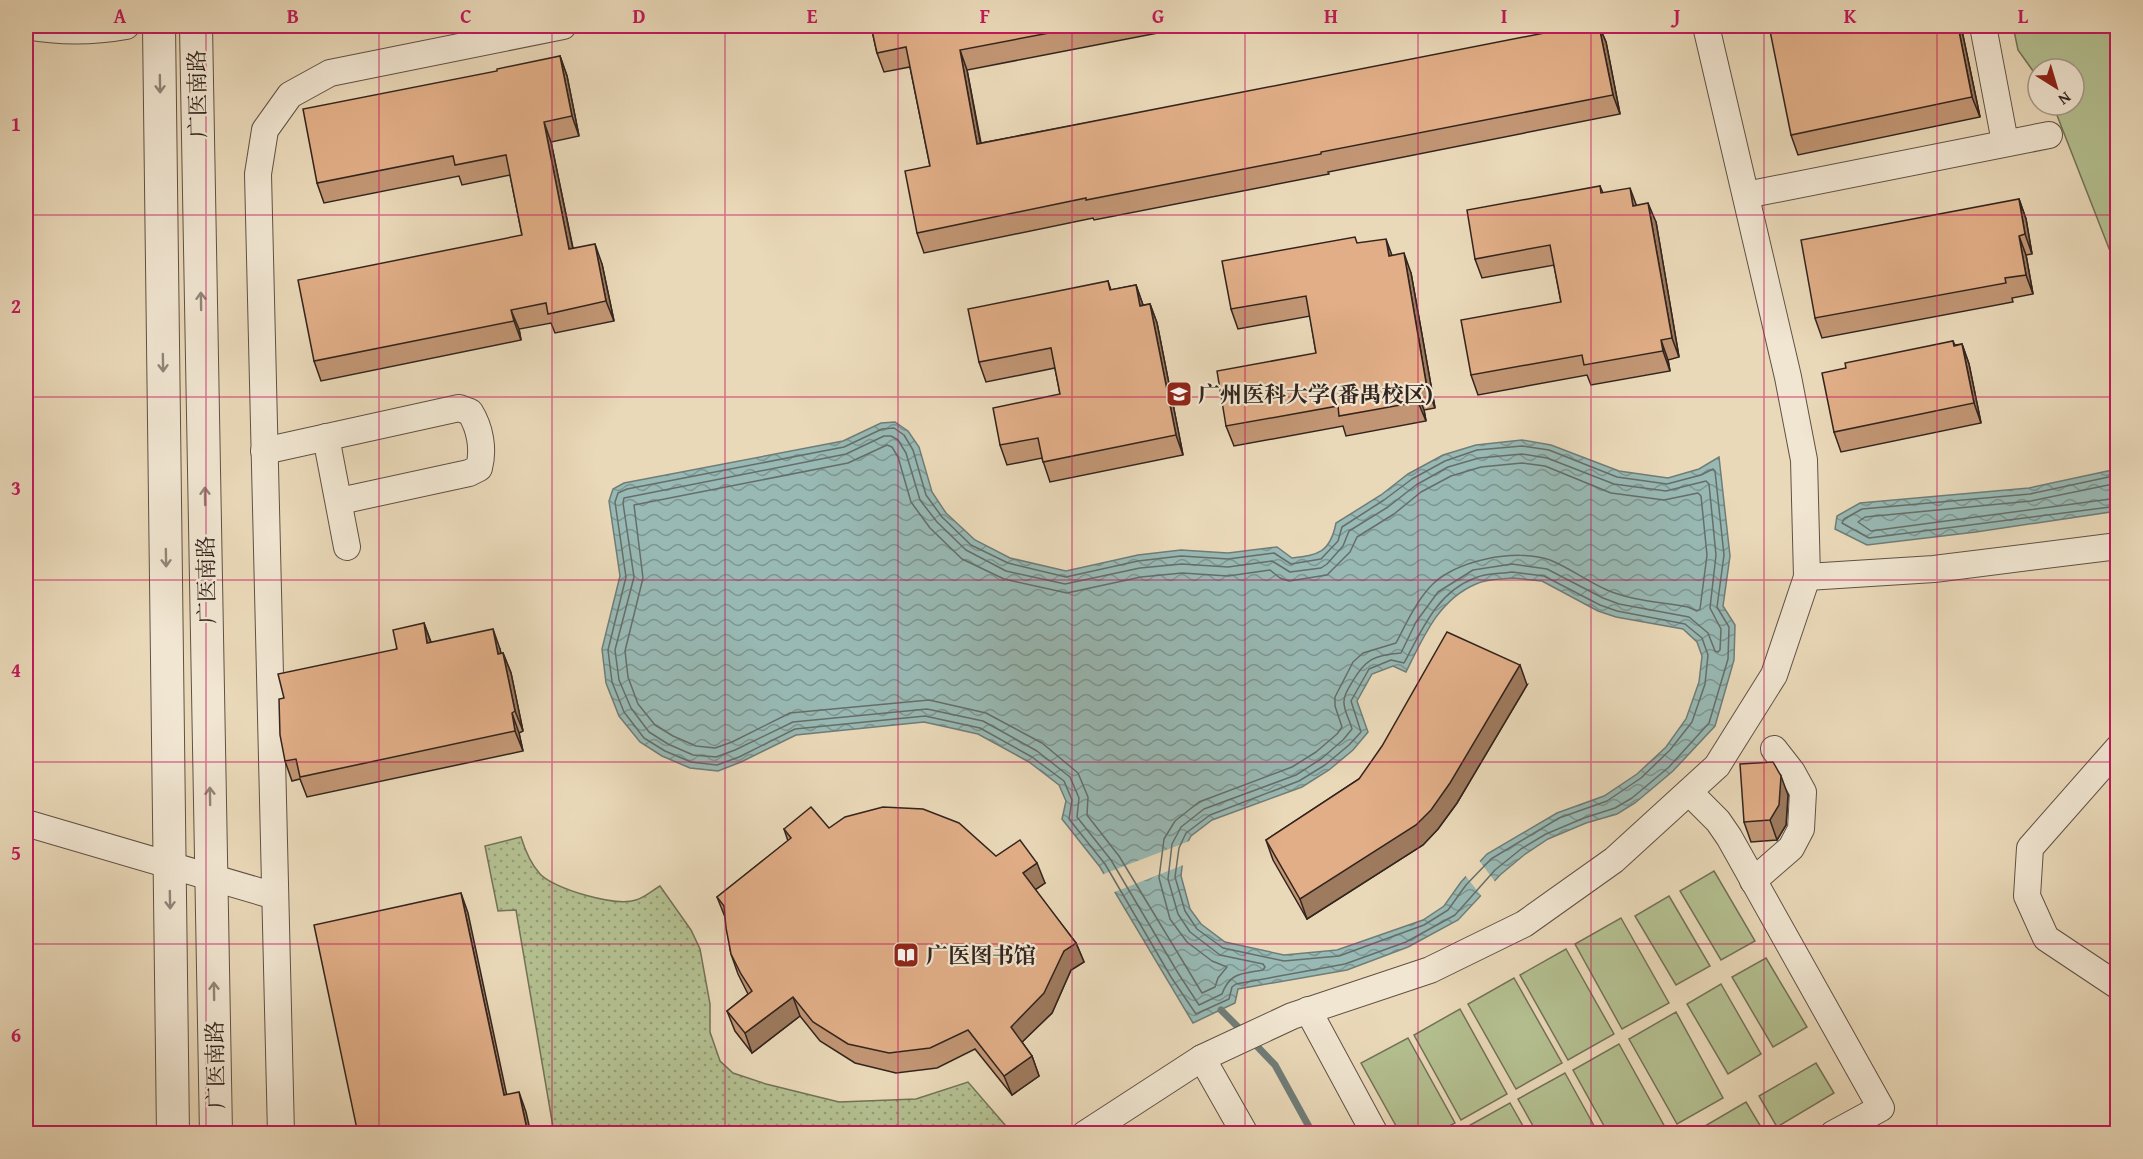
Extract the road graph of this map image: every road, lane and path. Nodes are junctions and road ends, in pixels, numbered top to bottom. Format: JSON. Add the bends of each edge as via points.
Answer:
{"nodes":[{"id":1,"x":26,"y":26,"type":"edge"},
{"id":2,"x":126,"y":26,"type":"edge"},
{"id":3,"x":159,"y":26,"type":"edge"},
{"id":4,"x":196,"y":26,"type":"edge"},
{"id":5,"x":563,"y":26,"type":"edge"},
{"id":6,"x":1706,"y":26,"type":"edge"},
{"id":7,"x":1983,"y":26,"type":"edge"},
{"id":8,"x":2049,"y":135,"type":"dead end"},
{"id":9,"x":2005,"y":142,"type":"junction"},
{"id":10,"x":1746,"y":195,"type":"junction"},
{"id":11,"x":326,"y":437,"type":"junction"},
{"id":12,"x":264,"y":451,"type":"junction"},
{"id":13,"x":340,"y":501,"type":"junction"},
{"id":14,"x":2118,"y":546,"type":"edge"},
{"id":15,"x":347,"y":547,"type":"dead end"},
{"id":16,"x":1807,"y":577,"type":"junction"},
{"id":17,"x":2118,"y":748,"type":"edge"},
{"id":18,"x":1774,"y":750,"type":"dead end"},
{"id":19,"x":1689,"y":792,"type":"junction"},
{"id":20,"x":26,"y":823,"type":"edge"},
{"id":21,"x":1754,"y":881,"type":"junction"},
{"id":22,"x":275,"y":896,"type":"junction"},
{"id":23,"x":2118,"y":986,"type":"edge"},
{"id":24,"x":1300,"y":1013,"type":"junction"},
{"id":25,"x":1202,"y":1058,"type":"junction"},
{"id":26,"x":173,"y":1134,"type":"edge"},
{"id":27,"x":216,"y":1134,"type":"edge"},
{"id":28,"x":281,"y":1134,"type":"edge"},
{"id":29,"x":1085,"y":1134,"type":"edge"},
{"id":30,"x":1245,"y":1134,"type":"edge"},
{"id":31,"x":1375,"y":1134,"type":"edge"},
{"id":32,"x":1833,"y":1134,"type":"edge"}],
"edges":[{"from":1,"to":2,"type":"street","via":[[85,31]]},
{"from":3,"to":26,"type":"street","name":"广医南路","one_way":true},
{"from":27,"to":4,"type":"street","name":"广医南路","one_way":true},
{"from":5,"to":12,"type":"street","via":[[330,73],[290,95],[266,130],[258,174]]},
{"from":6,"to":10,"type":"street"},
{"from":7,"to":9,"type":"street"},
{"from":8,"to":9,"type":"street"},
{"from":9,"to":10,"type":"street"},
{"from":10,"to":16,"type":"street","via":[[1804,460]]},
{"from":11,"to":12,"type":"street"},
{"from":11,"to":13,"type":"street"},
{"from":11,"to":13,"type":"street","via":[[459,408],[470,412],[477,424],[482,457],[479,468]]},
{"from":12,"to":22,"type":"street"},
{"from":13,"to":15,"type":"street"},
{"from":14,"to":16,"type":"street","via":[[1934,569]]},
{"from":16,"to":19,"type":"street","via":[[1774,675],[1717,766]]},
{"from":17,"to":23,"type":"street","via":[[2030,848],[2027,896],[2046,938]]},
{"from":18,"to":21,"type":"street","via":[[1803,792],[1801,830],[1791,848]]},
{"from":19,"to":21,"type":"street","via":[[1718,821]]},
{"from":19,"to":24,"type":"street","via":[[1614,860],[1524,924],[1430,970]]},
{"from":20,"to":22,"type":"street"},
{"from":21,"to":32,"type":"street","via":[[1881,1108]]},
{"from":22,"to":28,"type":"street"},
{"from":24,"to":25,"type":"street"},
{"from":24,"to":31,"type":"street"},
{"from":25,"to":29,"type":"street"},
{"from":25,"to":30,"type":"street"}]}
